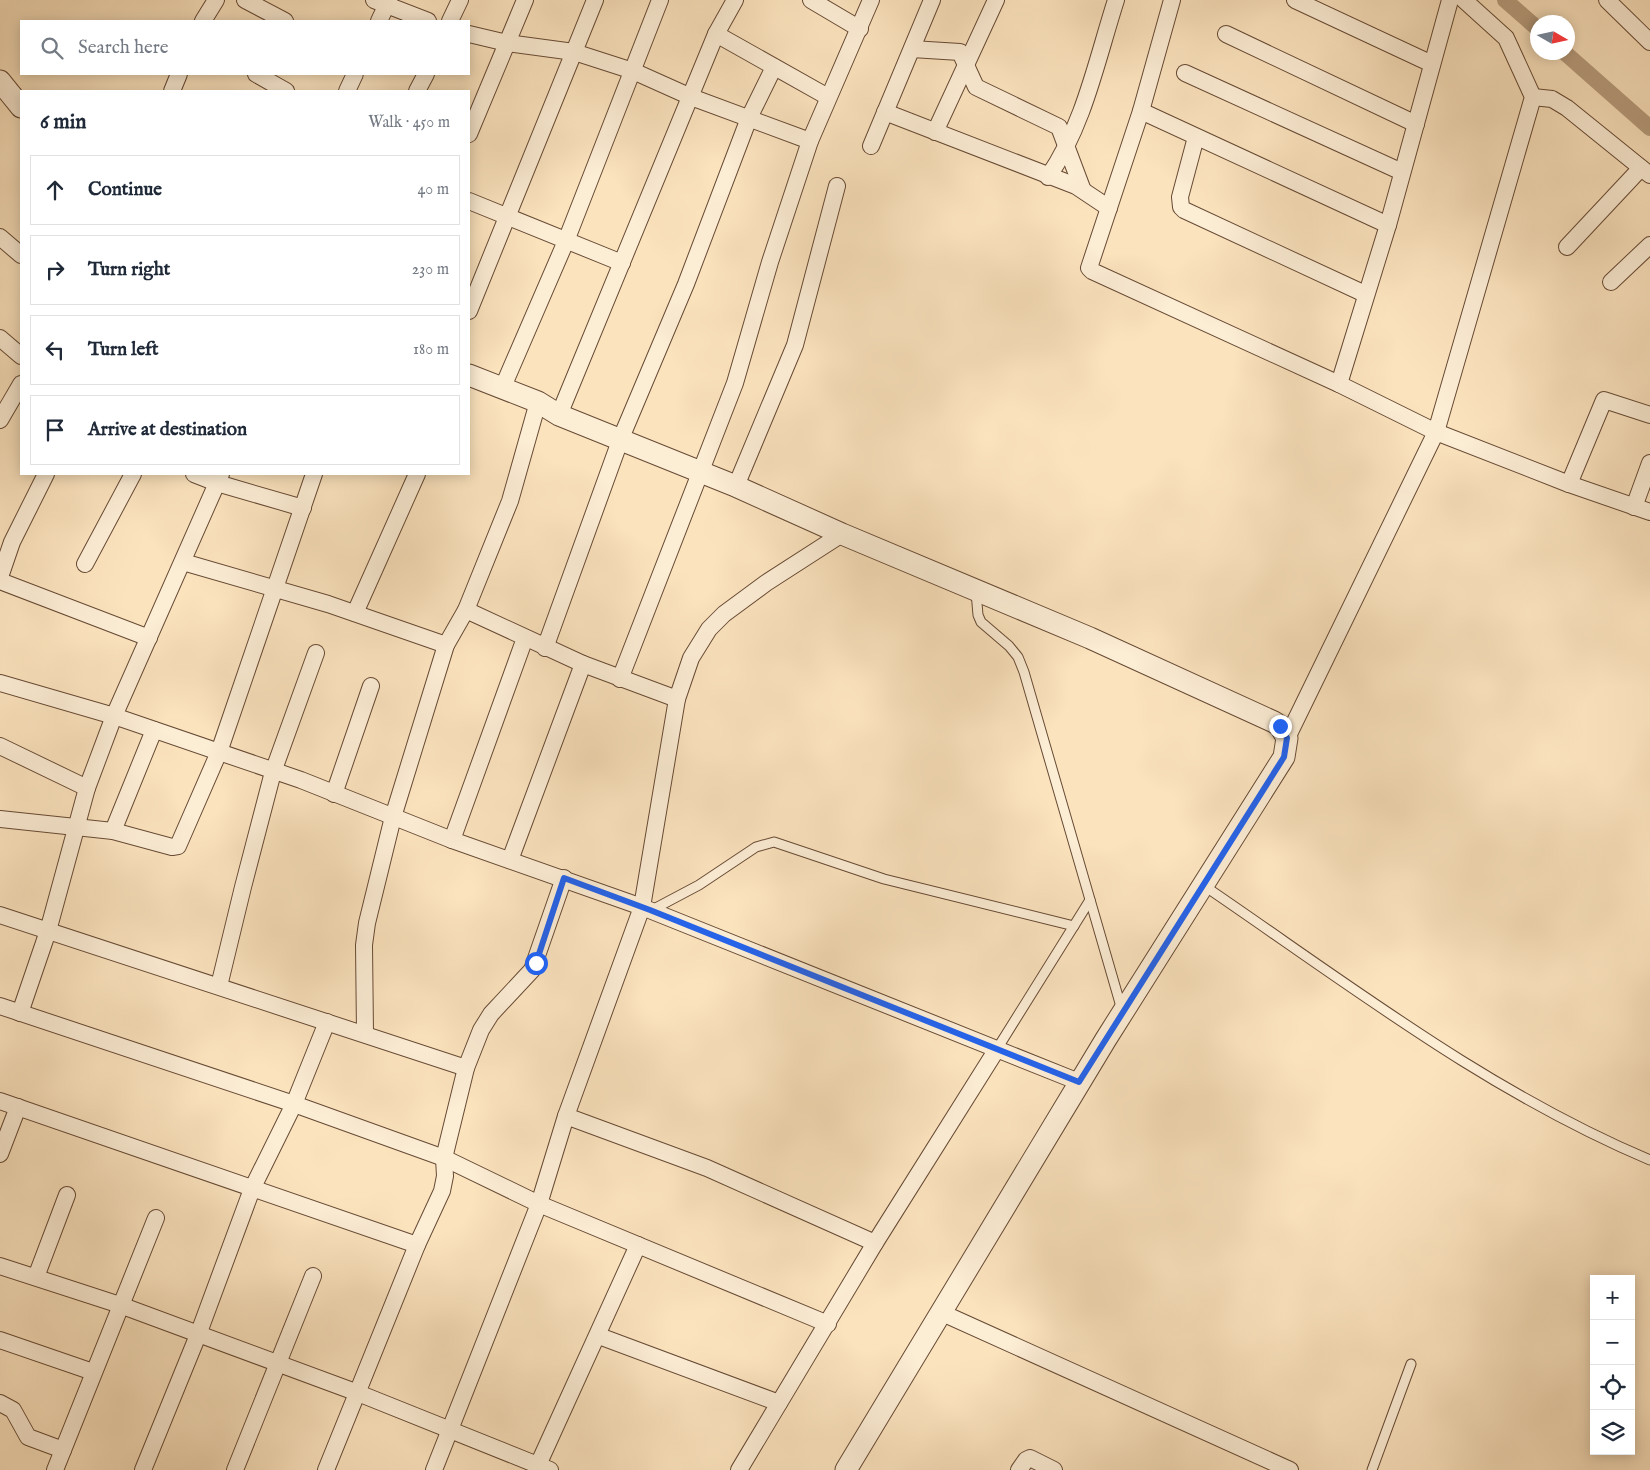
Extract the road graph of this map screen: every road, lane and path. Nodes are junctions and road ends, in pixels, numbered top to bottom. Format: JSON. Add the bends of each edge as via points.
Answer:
{"nodes":[{"id":1,"x":216,"y":0,"type":"edge"},
{"id":2,"x":245,"y":0,"type":"edge"},
{"id":3,"x":460,"y":0,"type":"edge"},
{"id":4,"x":526,"y":0,"type":"edge"},
{"id":5,"x":595,"y":0,"type":"edge"},
{"id":6,"x":660,"y":0,"type":"edge"},
{"id":7,"x":735,"y":0,"type":"edge"},
{"id":8,"x":811,"y":0,"type":"edge"},
{"id":9,"x":871,"y":0,"type":"edge"},
{"id":10,"x":932,"y":0,"type":"edge"},
{"id":11,"x":996,"y":0,"type":"edge"},
{"id":12,"x":1116,"y":0,"type":"edge"},
{"id":13,"x":1172,"y":0,"type":"edge"},
{"id":14,"x":1295,"y":0,"type":"edge"},
{"id":15,"x":1450,"y":0,"type":"edge"},
{"id":16,"x":1464,"y":0,"type":"edge"},
{"id":17,"x":1607,"y":0,"type":"edge"},
{"id":18,"x":383,"y":2,"type":"edge"},
{"id":19,"x":205,"y":20,"type":"edge"},
{"id":20,"x":283,"y":20,"type":"edge"},
{"id":21,"x":379,"y":20,"type":"edge"},
{"id":22,"x":426,"y":20,"type":"edge"},
{"id":23,"x":450,"y":20,"type":"edge"},
{"id":24,"x":860,"y":29,"type":"junction"},
{"id":25,"x":470,"y":34,"type":"edge"},
{"id":26,"x":716,"y":34,"type":"junction"},
{"id":27,"x":1226,"y":34,"type":"dead end"},
{"id":28,"x":1650,"y":42,"type":"edge"},
{"id":29,"x":507,"y":43,"type":"junction"},
{"id":30,"x":912,"y":49,"type":"junction"},
{"id":31,"x":574,"y":52,"type":"junction"},
{"id":32,"x":966,"y":64,"type":"junction"},
{"id":33,"x":1432,"y":64,"type":"junction"},
{"id":34,"x":774,"y":67,"type":"junction"},
{"id":35,"x":632,"y":71,"type":"junction"},
{"id":36,"x":1185,"y":72,"type":"dead end"},
{"id":37,"x":178,"y":75,"type":"edge"},
{"id":38,"x":258,"y":75,"type":"edge"},
{"id":39,"x":355,"y":75,"type":"edge"},
{"id":40,"x":425,"y":75,"type":"edge"},
{"id":41,"x":0,"y":80,"type":"edge"},
{"id":42,"x":172,"y":90,"type":"edge"},
{"id":43,"x":284,"y":90,"type":"edge"},
{"id":44,"x":347,"y":90,"type":"edge"},
{"id":45,"x":418,"y":90,"type":"edge"},
{"id":46,"x":692,"y":97,"type":"junction"},
{"id":47,"x":828,"y":97,"type":"junction"},
{"id":48,"x":1533,"y":97,"type":"junction"},
{"id":49,"x":20,"y":106,"type":"edge"},
{"id":50,"x":1141,"y":110,"type":"junction"},
{"id":51,"x":884,"y":112,"type":"junction"},
{"id":52,"x":749,"y":118,"type":"junction"},
{"id":53,"x":1416,"y":124,"type":"junction"},
{"id":54,"x":470,"y":132,"type":"edge"},
{"id":55,"x":935,"y":132,"type":"junction"},
{"id":56,"x":1196,"y":137,"type":"junction"},
{"id":57,"x":810,"y":141,"type":"junction"},
{"id":58,"x":872,"y":146,"type":"dead end"},
{"id":59,"x":1067,"y":147,"type":"junction"},
{"id":60,"x":1402,"y":172,"type":"junction"},
{"id":61,"x":1646,"y":172,"type":"edge"},
{"id":62,"x":1048,"y":176,"type":"junction"},
{"id":63,"x":837,"y":186,"type":"dead end"},
{"id":64,"x":1082,"y":188,"type":"junction"},
{"id":65,"x":470,"y":201,"type":"edge"},
{"id":66,"x":1109,"y":208,"type":"junction"},
{"id":67,"x":507,"y":216,"type":"junction"},
{"id":68,"x":1388,"y":225,"type":"junction"},
{"id":69,"x":0,"y":237,"type":"edge"},
{"id":70,"x":566,"y":241,"type":"junction"},
{"id":71,"x":1650,"y":245,"type":"edge"},
{"id":72,"x":1567,"y":247,"type":"dead end"},
{"id":73,"x":20,"y":254,"type":"edge"},
{"id":74,"x":622,"y":263,"type":"junction"},
{"id":75,"x":1611,"y":282,"type":"dead end"},
{"id":76,"x":1366,"y":294,"type":"junction"},
{"id":77,"x":470,"y":308,"type":"edge"},
{"id":78,"x":0,"y":338,"type":"edge"},
{"id":79,"x":20,"y":355,"type":"edge"},
{"id":80,"x":470,"y":375,"type":"edge"},
{"id":81,"x":1340,"y":384,"type":"junction"},
{"id":82,"x":20,"y":386,"type":"edge"},
{"id":83,"x":502,"y":389,"type":"junction"},
{"id":84,"x":538,"y":402,"type":"junction"},
{"id":85,"x":559,"y":415,"type":"junction"},
{"id":86,"x":1650,"y":415,"type":"edge"},
{"id":87,"x":0,"y":420,"type":"edge"},
{"id":88,"x":1436,"y":432,"type":"junction"},
{"id":89,"x":620,"y":438,"type":"junction"},
{"id":90,"x":1650,"y":463,"type":"edge"},
{"id":91,"x":702,"y":472,"type":"junction"},
{"id":92,"x":46,"y":475,"type":"edge"},
{"id":93,"x":132,"y":475,"type":"edge"},
{"id":94,"x":200,"y":475,"type":"edge"},
{"id":95,"x":314,"y":475,"type":"edge"},
{"id":96,"x":417,"y":475,"type":"edge"},
{"id":97,"x":219,"y":478,"type":"edge"},
{"id":98,"x":1569,"y":484,"type":"junction"},
{"id":99,"x":736,"y":486,"type":"junction"},
{"id":100,"x":1634,"y":507,"type":"junction"},
{"id":101,"x":303,"y":508,"type":"junction"},
{"id":102,"x":1650,"y":512,"type":"edge"},
{"id":103,"x":842,"y":534,"type":"junction"},
{"id":104,"x":183,"y":562,"type":"junction"},
{"id":105,"x":85,"y":564,"type":"dead end"},
{"id":106,"x":0,"y":579,"type":"edge"},
{"id":107,"x":276,"y":590,"type":"junction"},
{"id":108,"x":976,"y":590,"type":"junction"},
{"id":109,"x":466,"y":610,"type":"junction"},
{"id":110,"x":355,"y":613,"type":"junction"},
{"id":111,"x":149,"y":638,"type":"junction"},
{"id":112,"x":525,"y":638,"type":"junction"},
{"id":113,"x":446,"y":645,"type":"junction"},
{"id":114,"x":545,"y":648,"type":"junction"},
{"id":115,"x":316,"y":653,"type":"dead end"},
{"id":116,"x":583,"y":664,"type":"junction"},
{"id":117,"x":620,"y":679,"type":"junction"},
{"id":118,"x":0,"y":683,"type":"edge"},
{"id":119,"x":372,"y":686,"type":"dead end"},
{"id":120,"x":677,"y":699,"type":"junction"},
{"id":121,"x":114,"y":716,"type":"junction"},
{"id":122,"x":154,"y":730,"type":"junction"},
{"id":123,"x":1287,"y":738,"type":"junction"},
{"id":124,"x":0,"y":746,"type":"edge"},
{"id":125,"x":219,"y":752,"type":"junction"},
{"id":126,"x":274,"y":772,"type":"junction"},
{"id":127,"x":87,"y":788,"type":"junction"},
{"id":128,"x":334,"y":794,"type":"junction"},
{"id":129,"x":393,"y":817,"type":"junction"},
{"id":130,"x":0,"y":819,"type":"edge"},
{"id":131,"x":75,"y":827,"type":"junction"},
{"id":132,"x":113,"y":832,"type":"junction"},
{"id":133,"x":452,"y":840,"type":"junction"},
{"id":134,"x":510,"y":860,"type":"junction"},
{"id":135,"x":564,"y":878,"type":"junction"},
{"id":136,"x":1203,"y":884,"type":"junction"},
{"id":137,"x":1090,"y":900,"type":"junction"},
{"id":138,"x":646,"y":909,"type":"junction"},
{"id":139,"x":0,"y":915,"type":"edge"},
{"id":140,"x":1074,"y":926,"type":"junction"},
{"id":141,"x":48,"y":932,"type":"junction"},
{"id":142,"x":220,"y":986,"type":"junction"},
{"id":143,"x":0,"y":1006,"type":"edge"},
{"id":144,"x":1122,"y":1012,"type":"junction"},
{"id":145,"x":20,"y":1013,"type":"junction"},
{"id":146,"x":327,"y":1022,"type":"junction"},
{"id":147,"x":366,"y":1033,"type":"junction"},
{"id":148,"x":997,"y":1049,"type":"junction"},
{"id":149,"x":466,"y":1068,"type":"junction"},
{"id":150,"x":1079,"y":1082,"type":"junction"},
{"id":151,"x":0,"y":1101,"type":"edge"},
{"id":152,"x":294,"y":1104,"type":"junction"},
{"id":153,"x":18,"y":1107,"type":"junction"},
{"id":154,"x":566,"y":1116,"type":"junction"},
{"id":155,"x":0,"y":1154,"type":"edge"},
{"id":156,"x":444,"y":1158,"type":"junction"},
{"id":157,"x":1650,"y":1160,"type":"edge"},
{"id":158,"x":252,"y":1189,"type":"junction"},
{"id":159,"x":67,"y":1195,"type":"dead end"},
{"id":160,"x":539,"y":1204,"type":"junction"},
{"id":161,"x":156,"y":1218,"type":"dead end"},
{"id":162,"x":875,"y":1243,"type":"junction"},
{"id":163,"x":417,"y":1245,"type":"junction"},
{"id":164,"x":638,"y":1245,"type":"junction"},
{"id":165,"x":0,"y":1266,"type":"edge"},
{"id":166,"x":313,"y":1276,"type":"dead end"},
{"id":167,"x":36,"y":1277,"type":"junction"},
{"id":168,"x":120,"y":1305,"type":"junction"},
{"id":169,"x":940,"y":1312,"type":"junction"},
{"id":170,"x":828,"y":1324,"type":"junction"},
{"id":171,"x":198,"y":1335,"type":"junction"},
{"id":172,"x":599,"y":1336,"type":"junction"},
{"id":173,"x":0,"y":1340,"type":"edge"},
{"id":174,"x":1411,"y":1364,"type":"dead end"},
{"id":175,"x":278,"y":1365,"type":"junction"},
{"id":176,"x":93,"y":1372,"type":"junction"},
{"id":177,"x":358,"y":1394,"type":"junction"},
{"id":178,"x":778,"y":1402,"type":"junction"},
{"id":179,"x":0,"y":1403,"type":"edge"},
{"id":180,"x":449,"y":1430,"type":"junction"},
{"id":181,"x":63,"y":1450,"type":"junction"},
{"id":182,"x":544,"y":1468,"type":"edge"},
{"id":183,"x":55,"y":1470,"type":"edge"},
{"id":184,"x":143,"y":1470,"type":"edge"},
{"id":185,"x":236,"y":1470,"type":"edge"},
{"id":186,"x":326,"y":1470,"type":"edge"},
{"id":187,"x":434,"y":1470,"type":"edge"},
{"id":188,"x":739,"y":1470,"type":"edge"},
{"id":189,"x":846,"y":1470,"type":"edge"},
{"id":190,"x":1020,"y":1470,"type":"edge"},
{"id":191,"x":1054,"y":1470,"type":"edge"},
{"id":192,"x":1290,"y":1470,"type":"edge"},
{"id":193,"x":1372,"y":1470,"type":"edge"}],
"edges":[{"from":1,"to":19,"type":"street"},
{"from":2,"to":20,"type":"street"},
{"from":3,"to":23,"type":"street"},
{"from":4,"to":29,"type":"street"},
{"from":5,"to":31,"type":"street"},
{"from":6,"to":35,"type":"street"},
{"from":7,"to":26,"type":"street"},
{"from":8,"to":24,"type":"street"},
{"from":9,"to":24,"type":"street"},
{"from":10,"to":30,"type":"street"},
{"from":11,"to":32,"type":"street"},
{"from":12,"to":59,"type":"street"},
{"from":13,"to":50,"type":"street"},
{"from":14,"to":33,"type":"street"},
{"from":15,"to":33,"type":"street"},
{"from":16,"to":48,"type":"street","via":[[1506,38]]},
{"from":17,"to":28,"type":"street"},
{"from":18,"to":21,"type":"street"},
{"from":18,"to":22,"type":"street"},
{"from":24,"to":47,"type":"street"},
{"from":25,"to":29,"type":"street"},
{"from":26,"to":34,"type":"street"},
{"from":26,"to":46,"type":"street"},
{"from":27,"to":53,"type":"street"},
{"from":29,"to":31,"type":"street"},
{"from":29,"to":54,"type":"street"},
{"from":30,"to":32,"type":"street","via":[[959,52]]},
{"from":30,"to":51,"type":"street"},
{"from":31,"to":35,"type":"street"},
{"from":31,"to":67,"type":"street"},
{"from":32,"to":55,"type":"street"},
{"from":32,"to":59,"type":"street","via":[[976,87],[1057,125]]},
{"from":33,"to":53,"type":"street"},
{"from":34,"to":47,"type":"street"},
{"from":34,"to":52,"type":"street"},
{"from":35,"to":46,"type":"street"},
{"from":35,"to":70,"type":"street"},
{"from":36,"to":60,"type":"street"},
{"from":37,"to":42,"type":"street"},
{"from":38,"to":43,"type":"street"},
{"from":39,"to":44,"type":"street"},
{"from":40,"to":45,"type":"street"},
{"from":41,"to":49,"type":"street"},
{"from":46,"to":52,"type":"street"},
{"from":46,"to":74,"type":"street"},
{"from":47,"to":57,"type":"street"},
{"from":48,"to":61,"type":"street","via":[[1552,100],[1567,108]]},
{"from":48,"to":88,"type":"street"},
{"from":50,"to":56,"type":"street"},
{"from":50,"to":66,"type":"street"},
{"from":51,"to":55,"type":"street"},
{"from":51,"to":58,"type":"street"},
{"from":52,"to":57,"type":"street"},
{"from":52,"to":89,"type":"street","via":[[686,284]]},
{"from":53,"to":60,"type":"street"},
{"from":55,"to":62,"type":"street"},
{"from":56,"to":68,"type":"street"},
{"from":56,"to":76,"type":"street","via":[[1180,197],[1184,210]]},
{"from":57,"to":91,"type":"street","via":[[735,383]]},
{"from":59,"to":62,"type":"street"},
{"from":59,"to":64,"type":"street"},
{"from":60,"to":68,"type":"street"},
{"from":61,"to":72,"type":"street"},
{"from":62,"to":64,"type":"street"},
{"from":63,"to":99,"type":"street","via":[[795,345]]},
{"from":64,"to":66,"type":"street"},
{"from":65,"to":67,"type":"street"},
{"from":66,"to":81,"type":"street","via":[[1088,268]]},
{"from":67,"to":70,"type":"street"},
{"from":67,"to":77,"type":"street"},
{"from":68,"to":76,"type":"street"},
{"from":69,"to":73,"type":"street"},
{"from":70,"to":74,"type":"street"},
{"from":70,"to":83,"type":"street"},
{"from":71,"to":75,"type":"street"},
{"from":74,"to":85,"type":"street"},
{"from":76,"to":81,"type":"street"},
{"from":78,"to":79,"type":"street"},
{"from":80,"to":83,"type":"street"},
{"from":81,"to":88,"type":"street"},
{"from":82,"to":87,"type":"street"},
{"from":83,"to":84,"type":"street"},
{"from":84,"to":85,"type":"street"},
{"from":84,"to":109,"type":"street","via":[[510,501]]},
{"from":85,"to":89,"type":"street"},
{"from":86,"to":98,"type":"street","via":[[1604,400]]},
{"from":88,"to":98,"type":"street"},
{"from":88,"to":123,"type":"street"},
{"from":89,"to":91,"type":"street"},
{"from":89,"to":114,"type":"street"},
{"from":90,"to":100,"type":"street"},
{"from":91,"to":99,"type":"street"},
{"from":91,"to":117,"type":"street"},
{"from":92,"to":106,"type":"street","via":[[16,534]]},
{"from":93,"to":105,"type":"street"},
{"from":94,"to":97,"type":"street"},
{"from":95,"to":101,"type":"street"},
{"from":96,"to":110,"type":"street"},
{"from":97,"to":101,"type":"street"},
{"from":97,"to":104,"type":"street"},
{"from":98,"to":100,"type":"street"},
{"from":99,"to":103,"type":"street"},
{"from":100,"to":102,"type":"street"},
{"from":101,"to":107,"type":"street"},
{"from":103,"to":108,"type":"street"},
{"from":103,"to":120,"type":"street","via":[[744,598],[709,629],[691,658]]},
{"from":104,"to":107,"type":"street"},
{"from":104,"to":111,"type":"street"},
{"from":106,"to":111,"type":"street"},
{"from":107,"to":110,"type":"street"},
{"from":107,"to":125,"type":"street"},
{"from":108,"to":123,"type":"street","via":[[1274,722]]},
{"from":108,"to":137,"type":"lane","via":[[981,622],[1009,646],[1024,672]]},
{"from":109,"to":112,"type":"street"},
{"from":109,"to":113,"type":"street"},
{"from":110,"to":113,"type":"street"},
{"from":111,"to":121,"type":"street"},
{"from":112,"to":114,"type":"street"},
{"from":112,"to":133,"type":"street"},
{"from":113,"to":129,"type":"street"},
{"from":114,"to":116,"type":"street"},
{"from":115,"to":126,"type":"street"},
{"from":116,"to":117,"type":"street"},
{"from":116,"to":134,"type":"street"},
{"from":117,"to":120,"type":"street"},
{"from":118,"to":121,"type":"street"},
{"from":119,"to":128,"type":"street"},
{"from":120,"to":138,"type":"street"},
{"from":121,"to":122,"type":"street"},
{"from":121,"to":127,"type":"street"},
{"from":122,"to":125,"type":"street"},
{"from":122,"to":132,"type":"street"},
{"from":123,"to":136,"type":"street","via":[[1284,757]]},
{"from":124,"to":127,"type":"street"},
{"from":125,"to":126,"type":"street"},
{"from":125,"to":132,"type":"street","via":[[178,846]]},
{"from":126,"to":128,"type":"street"},
{"from":126,"to":142,"type":"street","via":[[242,887]]},
{"from":127,"to":131,"type":"street"},
{"from":128,"to":129,"type":"street"},
{"from":129,"to":133,"type":"street"},
{"from":129,"to":147,"type":"street","via":[[365,938]]},
{"from":130,"to":131,"type":"street"},
{"from":131,"to":132,"type":"street"},
{"from":131,"to":141,"type":"street"},
{"from":133,"to":134,"type":"street"},
{"from":134,"to":135,"type":"street"},
{"from":135,"to":138,"type":"street"},
{"from":135,"to":149,"type":"street","via":[[532,970],[485,1022]]},
{"from":136,"to":144,"type":"street"},
{"from":136,"to":157,"type":"lane","via":[[1434,1043],[1552,1114]]},
{"from":137,"to":140,"type":"lane"},
{"from":137,"to":144,"type":"lane"},
{"from":138,"to":140,"type":"lane","via":[[699,885],[756,847],[774,842],[884,879]]},
{"from":138,"to":148,"type":"street"},
{"from":138,"to":154,"type":"street"},
{"from":139,"to":141,"type":"street"},
{"from":140,"to":148,"type":"lane"},
{"from":141,"to":142,"type":"street"},
{"from":141,"to":145,"type":"street"},
{"from":142,"to":146,"type":"street"},
{"from":143,"to":145,"type":"street"},
{"from":144,"to":150,"type":"street"},
{"from":145,"to":152,"type":"street"},
{"from":146,"to":147,"type":"street"},
{"from":146,"to":152,"type":"street"},
{"from":147,"to":149,"type":"street"},
{"from":148,"to":150,"type":"street"},
{"from":148,"to":162,"type":"street"},
{"from":149,"to":156,"type":"street"},
{"from":150,"to":169,"type":"street"},
{"from":151,"to":153,"type":"street"},
{"from":152,"to":156,"type":"street"},
{"from":152,"to":158,"type":"street"},
{"from":153,"to":155,"type":"street"},
{"from":153,"to":158,"type":"street"},
{"from":154,"to":160,"type":"street"},
{"from":154,"to":162,"type":"street","via":[[732,1179]]},
{"from":156,"to":160,"type":"street"},
{"from":156,"to":163,"type":"street","via":[[442,1191]]},
{"from":158,"to":163,"type":"street"},
{"from":158,"to":171,"type":"street"},
{"from":159,"to":167,"type":"street"},
{"from":160,"to":164,"type":"street"},
{"from":160,"to":180,"type":"street"},
{"from":161,"to":168,"type":"street"},
{"from":162,"to":170,"type":"street"},
{"from":163,"to":177,"type":"street"},
{"from":164,"to":170,"type":"street"},
{"from":164,"to":172,"type":"street"},
{"from":165,"to":167,"type":"street"},
{"from":166,"to":175,"type":"street"},
{"from":167,"to":168,"type":"street"},
{"from":168,"to":171,"type":"street"},
{"from":168,"to":176,"type":"street"},
{"from":169,"to":189,"type":"street"},
{"from":169,"to":192,"type":"street"},
{"from":170,"to":178,"type":"street"},
{"from":171,"to":175,"type":"street"},
{"from":171,"to":184,"type":"street"},
{"from":172,"to":178,"type":"street"},
{"from":172,"to":182,"type":"street"},
{"from":173,"to":176,"type":"street"},
{"from":174,"to":193,"type":"lane"},
{"from":175,"to":177,"type":"street"},
{"from":175,"to":185,"type":"street"},
{"from":176,"to":181,"type":"street"},
{"from":177,"to":180,"type":"street"},
{"from":177,"to":186,"type":"street"},
{"from":178,"to":188,"type":"street"},
{"from":179,"to":181,"type":"street","via":[[10,1408],[28,1437]]},
{"from":180,"to":182,"type":"street"},
{"from":180,"to":187,"type":"street"},
{"from":181,"to":183,"type":"street"},
{"from":190,"to":191,"type":"street","via":[[1030,1458]]}]}
